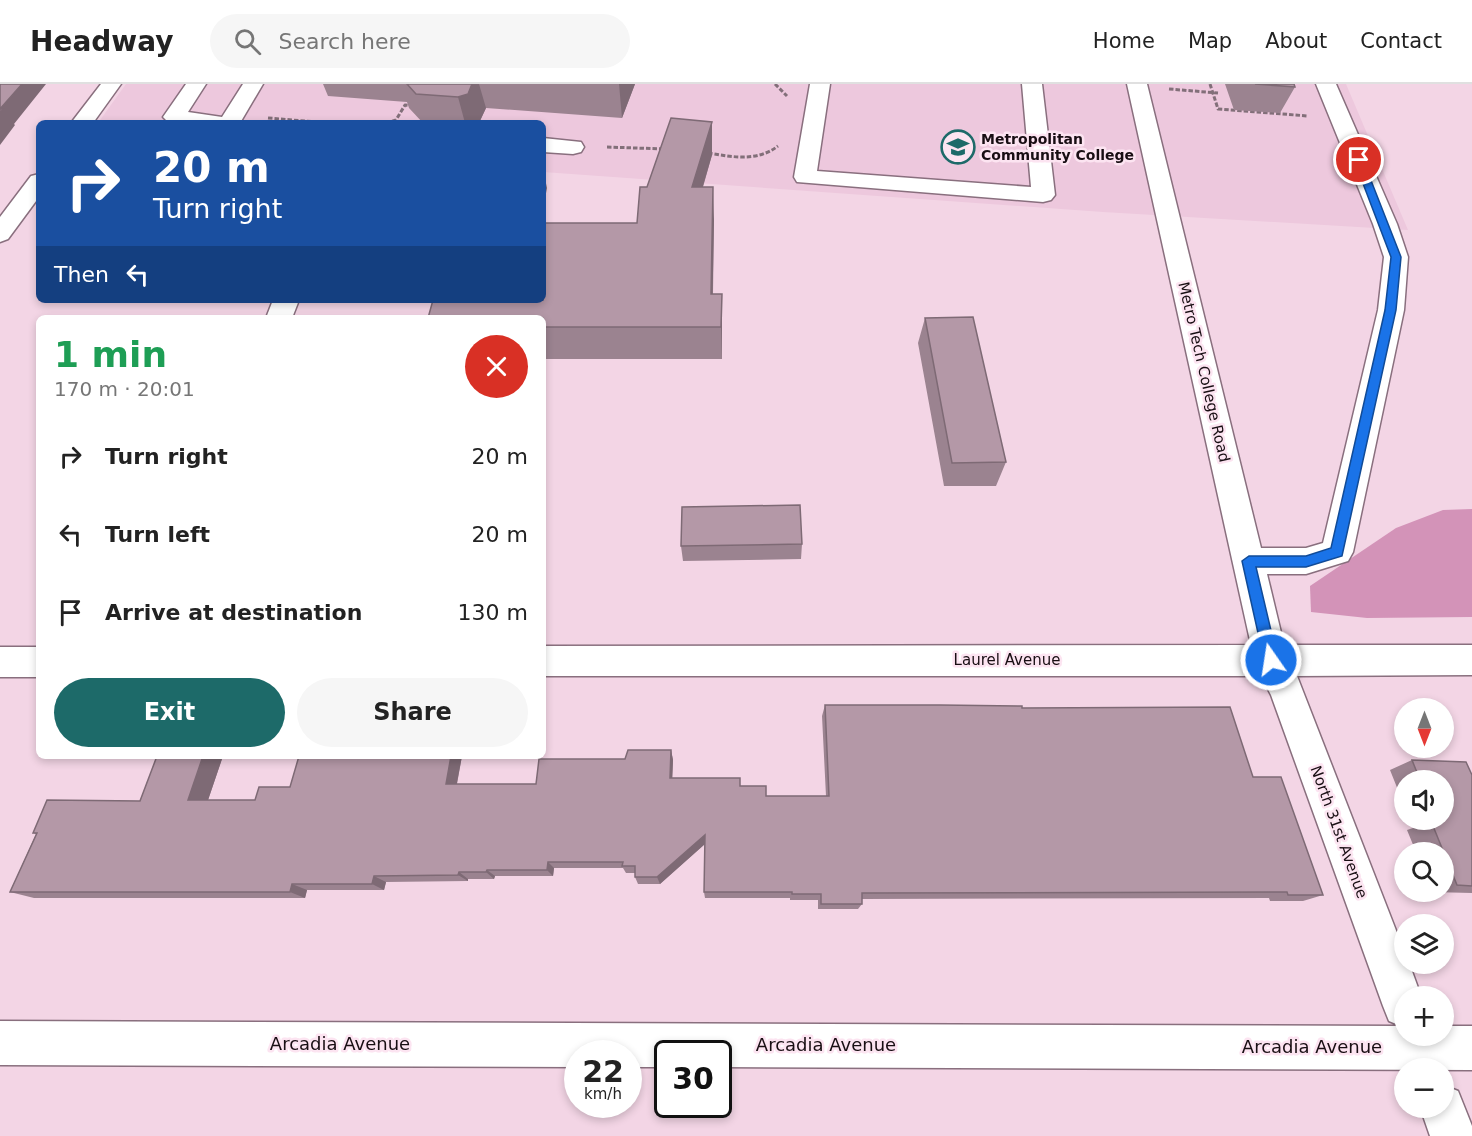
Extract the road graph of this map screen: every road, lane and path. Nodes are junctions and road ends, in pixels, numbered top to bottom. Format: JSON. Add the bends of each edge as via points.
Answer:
{"nodes":[{"id":1,"x":111,"y":84,"type":"edge"},
{"id":2,"x":196,"y":84,"type":"edge"},
{"id":3,"x":253,"y":84,"type":"edge"},
{"id":4,"x":775,"y":84,"type":"edge"},
{"id":5,"x":820,"y":84,"type":"edge"},
{"id":6,"x":1032,"y":84,"type":"edge"},
{"id":7,"x":1137,"y":84,"type":"edge"},
{"id":8,"x":1210,"y":84,"type":"edge"},
{"id":9,"x":1326,"y":84,"type":"edge"},
{"id":10,"x":1172,"y":90,"type":"dead end"},
{"id":11,"x":1212,"y":93,"type":"junction"},
{"id":12,"x":1218,"y":93,"type":"dead end"},
{"id":13,"x":789,"y":98,"type":"dead end"},
{"id":14,"x":415,"y":106,"type":"edge"},
{"id":15,"x":259,"y":117,"type":"dead end"},
{"id":16,"x":1341,"y":118,"type":"junction"},
{"id":17,"x":84,"y":120,"type":"edge"},
{"id":18,"x":198,"y":120,"type":"edge"},
{"id":19,"x":231,"y":120,"type":"edge"},
{"id":20,"x":294,"y":120,"type":"edge"},
{"id":21,"x":396,"y":120,"type":"edge"},
{"id":22,"x":781,"y":142,"type":"dead end"},
{"id":23,"x":546,"y":145,"type":"edge"},
{"id":24,"x":573,"y":147,"type":"dead end"},
{"id":25,"x":607,"y":147,"type":"dead end"},
{"id":26,"x":670,"y":149,"type":"edge"},
{"id":27,"x":702,"y":152,"type":"edge"},
{"id":28,"x":36,"y":186,"type":"edge"},
{"id":29,"x":0,"y":234,"type":"edge"},
{"id":30,"x":1249,"y":561,"type":"junction"},
{"id":31,"x":1271,"y":660,"type":"junction"},
{"id":32,"x":1472,"y":660,"type":"edge"},
{"id":33,"x":546,"y":661,"type":"edge"},
{"id":34,"x":0,"y":662,"type":"edge"},
{"id":35,"x":36,"y":662,"type":"edge"},
{"id":36,"x":1397,"y":986,"type":"edge"},
{"id":37,"x":0,"y":1043,"type":"edge"},
{"id":38,"x":1472,"y":1048,"type":"edge"},
{"id":39,"x":1420,"y":1050,"type":"edge"},
{"id":40,"x":1446,"y":1118,"type":"edge"},
{"id":41,"x":1453,"y":1136,"type":"edge"}],
"edges":[{"from":1,"to":17,"type":"main road"},
{"from":2,"to":18,"type":"main road","via":[[174,117]]},
{"from":3,"to":19,"type":"main road"},
{"from":4,"to":13,"type":"path"},
{"from":5,"to":6,"type":"main road","via":[[804,177],[1043,195]]},
{"from":7,"to":30,"type":"main road","name":"Metro Tech College Road"},
{"from":8,"to":11,"type":"path"},
{"from":9,"to":16,"type":"main road"},
{"from":10,"to":11,"type":"path"},
{"from":11,"to":12,"type":"path"},
{"from":11,"to":16,"type":"path","via":[[1218,109]]},
{"from":14,"to":21,"type":"path","via":[[405,105]]},
{"from":15,"to":20,"type":"path"},
{"from":16,"to":30,"type":"main road","via":[[1396,257],[1390,310],[1337,552],[1306,561]]},
{"from":22,"to":27,"type":"path","via":[[764,155],[748,158]]},
{"from":23,"to":24,"type":"main road"},
{"from":25,"to":26,"type":"path"},
{"from":28,"to":29,"type":"main road"},
{"from":30,"to":31,"type":"main road","name":"Metro Tech College Road"},
{"from":31,"to":32,"type":"main road","name":"Laurel Avenue"},
{"from":31,"to":33,"type":"main road","name":"Laurel Avenue"},
{"from":31,"to":36,"type":"main road","name":"North 31st Avenue","via":[[1287,692]]},
{"from":34,"to":35,"type":"main road"},
{"from":37,"to":39,"type":"main road","name":"Arcadia Avenue"},
{"from":38,"to":39,"type":"main road","name":"Arcadia Avenue"},
{"from":40,"to":41,"type":"main road"}]}
